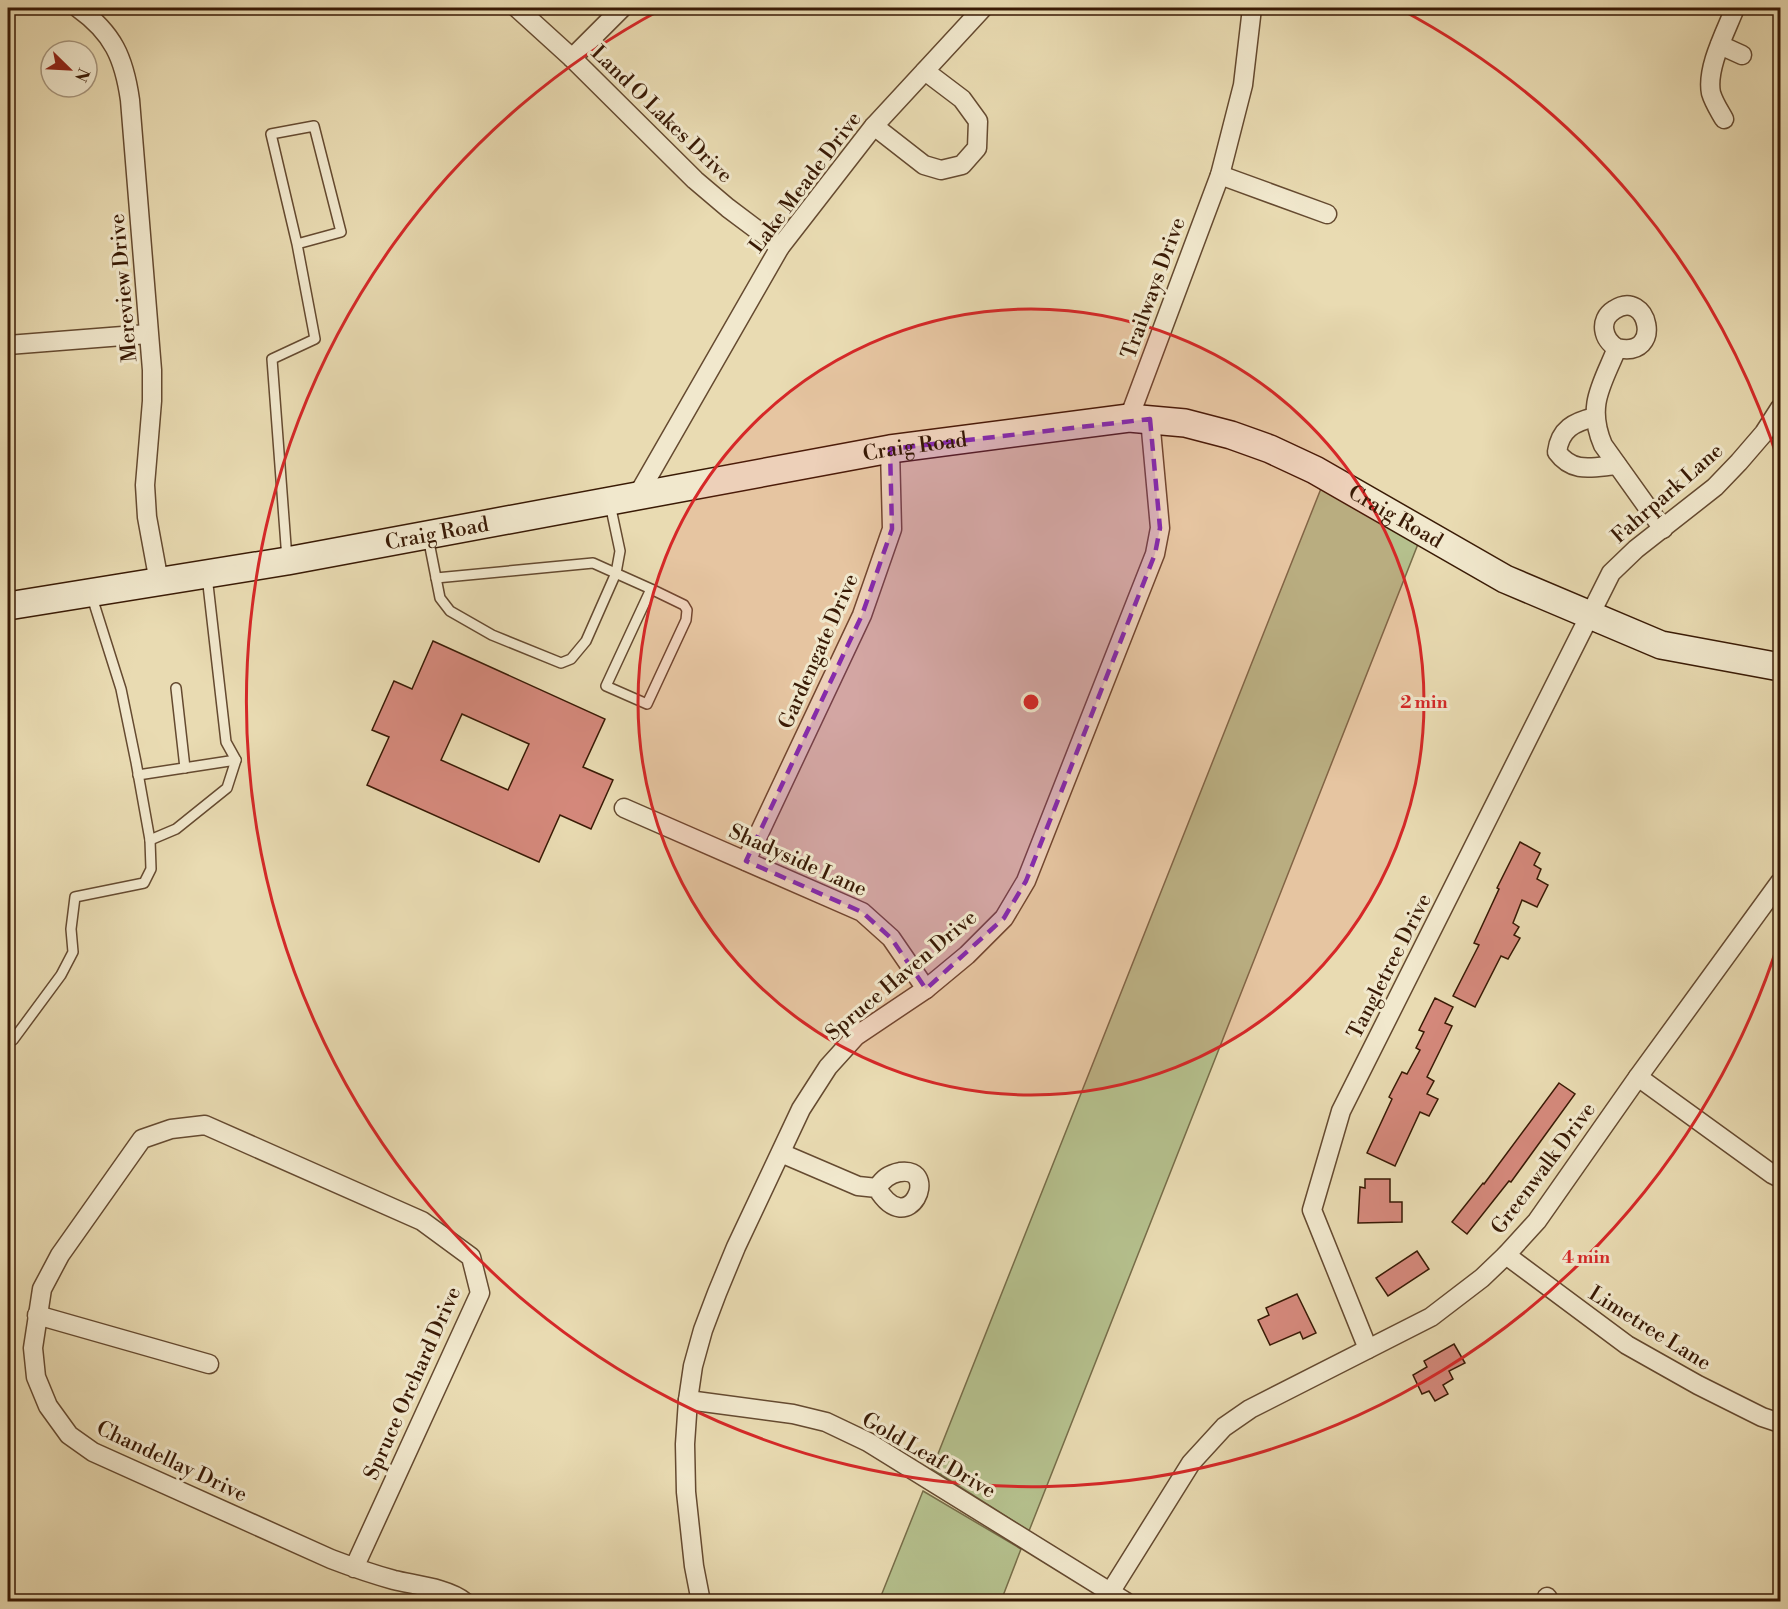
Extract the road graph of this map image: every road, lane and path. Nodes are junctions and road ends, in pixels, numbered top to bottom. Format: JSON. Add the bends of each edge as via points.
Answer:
{"nodes":[{"id":1,"x":78,"y":8,"type":"edge"},
{"id":2,"x":517,"y":8,"type":"edge"},
{"id":3,"x":622,"y":8,"type":"edge"},
{"id":4,"x":983,"y":8,"type":"edge"},
{"id":5,"x":1252,"y":8,"type":"edge"},
{"id":6,"x":1735,"y":8,"type":"edge"},
{"id":7,"x":1720,"y":45,"type":"junction"},
{"id":8,"x":1743,"y":54,"type":"dead end"},
{"id":9,"x":572,"y":58,"type":"junction"},
{"id":10,"x":925,"y":71,"type":"junction"},
{"id":11,"x":1724,"y":118,"type":"dead end"},
{"id":12,"x":874,"y":126,"type":"junction"},
{"id":13,"x":1220,"y":175,"type":"junction"},
{"id":14,"x":1327,"y":214,"type":"dead end"},
{"id":15,"x":297,"y":244,"type":"junction"},
{"id":16,"x":780,"y":248,"type":"junction"},
{"id":17,"x":148,"y":334,"type":"junction"},
{"id":18,"x":8,"y":345,"type":"edge"},
{"id":19,"x":1617,"y":348,"type":"dead end"},
{"id":20,"x":1780,"y":408,"type":"edge"},
{"id":21,"x":1595,"y":417,"type":"junction"},
{"id":22,"x":1140,"y":418,"type":"junction"},
{"id":23,"x":890,"y":449,"type":"junction"},
{"id":24,"x":1617,"y":465,"type":"junction"},
{"id":25,"x":636,"y":498,"type":"junction"},
{"id":26,"x":610,"y":501,"type":"junction"},
{"id":27,"x":1663,"y":529,"type":"junction"},
{"id":28,"x":428,"y":535,"type":"junction"},
{"id":29,"x":287,"y":561,"type":"junction"},
{"id":30,"x":616,"y":573,"type":"junction"},
{"id":31,"x":206,"y":574,"type":"junction"},
{"id":32,"x":436,"y":579,"type":"junction"},
{"id":33,"x":159,"y":582,"type":"junction"},
{"id":34,"x":651,"y":589,"type":"junction"},
{"id":35,"x":91,"y":593,"type":"junction"},
{"id":36,"x":8,"y":606,"type":"edge"},
{"id":37,"x":1590,"y":616,"type":"junction"},
{"id":38,"x":1780,"y":667,"type":"edge"},
{"id":39,"x":176,"y":688,"type":"dead end"},
{"id":40,"x":236,"y":760,"type":"junction"},
{"id":41,"x":185,"y":768,"type":"junction"},
{"id":42,"x":138,"y":776,"type":"junction"},
{"id":43,"x":624,"y":808,"type":"dead end"},
{"id":44,"x":150,"y":840,"type":"junction"},
{"id":45,"x":746,"y":861,"type":"junction"},
{"id":46,"x":1777,"y":894,"type":"edge"},
{"id":47,"x":926,"y":989,"type":"junction"},
{"id":48,"x":13,"y":1040,"type":"dead end"},
{"id":49,"x":1638,"y":1077,"type":"junction"},
{"id":50,"x":205,"y":1125,"type":"joint"},
{"id":51,"x":781,"y":1153,"type":"junction"},
{"id":52,"x":1780,"y":1178,"type":"edge"},
{"id":53,"x":877,"y":1188,"type":"dead end"},
{"id":54,"x":1506,"y":1255,"type":"junction"},
{"id":55,"x":37,"y":1315,"type":"junction"},
{"id":56,"x":1368,"y":1349,"type":"junction"},
{"id":57,"x":209,"y":1364,"type":"dead end"},
{"id":58,"x":688,"y":1400,"type":"junction"},
{"id":59,"x":1780,"y":1423,"type":"edge"},
{"id":60,"x":354,"y":1568,"type":"junction"},
{"id":61,"x":1111,"y":1591,"type":"junction"},
{"id":62,"x":465,"y":1602,"type":"edge"},
{"id":63,"x":701,"y":1602,"type":"edge"},
{"id":64,"x":1126,"y":1602,"type":"edge"}],
"edges":[{"from":1,"to":17,"type":"street","name":"Mereview Drive","via":[[106,33],[120,57],[127,81]]},
{"from":2,"to":9,"type":"street","name":"Land O Lakes Drive"},
{"from":3,"to":9,"type":"street"},
{"from":4,"to":10,"type":"street","name":"Lake Meade Drive"},
{"from":5,"to":13,"type":"street","name":"Trailways Drive","via":[[1243,86]]},
{"from":6,"to":7,"type":"street"},
{"from":7,"to":8,"type":"street"},
{"from":7,"to":11,"type":"street","via":[[1711,72],[1711,90]]},
{"from":9,"to":16,"type":"street","name":"Land O Lakes Drive","via":[[695,180]]},
{"from":10,"to":12,"type":"street","name":"Lake Meade Drive"},
{"from":10,"to":12,"type":"street","via":[[962,99],[978,121],[977,148],[962,165],[941,170],[924,165]]},
{"from":12,"to":16,"type":"street","name":"Lake Meade Drive"},
{"from":13,"to":14,"type":"street"},
{"from":13,"to":22,"type":"street","name":"Trailways Drive"},
{"from":15,"to":15,"type":"lane","via":[[341,232],[314,126],[271,134]]},
{"from":15,"to":29,"type":"lane","via":[[315,339],[272,359]]},
{"from":16,"to":25,"type":"street","name":"Lake Meade Drive"},
{"from":17,"to":18,"type":"street"},
{"from":17,"to":33,"type":"street","name":"Mereview Drive","via":[[152,401],[145,485]]},
{"from":19,"to":21,"type":"street","via":[[1598,396]]},
{"from":20,"to":27,"type":"street","name":"Fahrpark Lane","via":[[1764,433],[1715,487]]},
{"from":21,"to":24,"type":"street","via":[[1603,445]]},
{"from":21,"to":24,"type":"street","via":[[1568,428],[1558,439],[1557,452],[1571,466]]},
{"from":22,"to":23,"type":"main road","name":"Craig Road"},
{"from":22,"to":37,"type":"main road","name":"Craig Road","via":[[1185,423],[1270,448],[1505,579]]},
{"from":22,"to":47,"type":"street","name":"Spruce Haven Drive","via":[[1160,528],[1155,554],[1026,881],[1004,918]]},
{"from":23,"to":25,"type":"main road","name":"Craig Road"},
{"from":23,"to":45,"type":"street","name":"Gardengate Drive","via":[[892,529],[885,550],[862,615]]},
{"from":24,"to":27,"type":"street"},
{"from":25,"to":26,"type":"main road","name":"Craig Road"},
{"from":26,"to":28,"type":"main road","name":"Craig Road"},
{"from":26,"to":30,"type":"lane","via":[[620,551]]},
{"from":27,"to":37,"type":"street","name":"Fahrpark Lane","via":[[1611,573]]},
{"from":28,"to":29,"type":"main road","name":"Craig Road"},
{"from":28,"to":32,"type":"lane"},
{"from":29,"to":31,"type":"main road","name":"Craig Road"},
{"from":30,"to":32,"type":"lane","via":[[593,563]]},
{"from":30,"to":32,"type":"lane","via":[[586,641],[572,659],[561,663],[492,635],[450,610],[440,598]]},
{"from":30,"to":34,"type":"lane"},
{"from":31,"to":33,"type":"main road","name":"Craig Road"},
{"from":31,"to":40,"type":"lane","via":[[226,742]]},
{"from":33,"to":35,"type":"main road","name":"Craig Road"},
{"from":34,"to":34,"type":"lane","via":[[606,686],[647,705],[687,610]]},
{"from":35,"to":36,"type":"main road","name":"Craig Road"},
{"from":35,"to":42,"type":"lane","via":[[121,689]]},
{"from":37,"to":38,"type":"main road","name":"Craig Road","via":[[1661,645]]},
{"from":37,"to":56,"type":"street","name":"Tangletree Drive","via":[[1341,1111],[1312,1209]]},
{"from":39,"to":41,"type":"lane"},
{"from":40,"to":41,"type":"lane"},
{"from":40,"to":44,"type":"lane","via":[[227,788],[176,829]]},
{"from":41,"to":42,"type":"lane"},
{"from":42,"to":44,"type":"lane"},
{"from":43,"to":45,"type":"street","name":"Shadyside Lane"},
{"from":44,"to":48,"type":"lane","via":[[151,869],[144,883],[75,897],[73,952],[61,975]]},
{"from":45,"to":47,"type":"street","name":"Shadyside Lane","via":[[862,912],[891,938]]},
{"from":46,"to":49,"type":"street","name":"Greenwalk Drive"},
{"from":47,"to":51,"type":"street","name":"Spruce Haven Drive","via":[[856,1036],[828,1067],[801,1109]]},
{"from":49,"to":52,"type":"street"},
{"from":49,"to":54,"type":"street","name":"Greenwalk Drive","via":[[1537,1221]]},
{"from":50,"to":55,"type":"street","name":"Chandellay Drive","via":[[171,1129],[142,1139],[60,1255],[42,1289]]},
{"from":50,"to":60,"type":"street","name":"Spruce Orchard Drive","via":[[422,1221],[471,1257],[480,1293]]},
{"from":51,"to":53,"type":"street","via":[[858,1186]]},
{"from":51,"to":58,"type":"street","name":"Spruce Haven Drive","via":[[717,1293],[693,1366]]},
{"from":54,"to":56,"type":"street","name":"Greenwalk Drive","via":[[1431,1317]]},
{"from":54,"to":59,"type":"street","name":"Limetree Lane","via":[[1627,1345],[1698,1385]]},
{"from":55,"to":57,"type":"street"},
{"from":55,"to":60,"type":"street","name":"Chandellay Drive","via":[[33,1348],[36,1377],[48,1406],[69,1435],[93,1452]]},
{"from":56,"to":61,"type":"street","name":"Greenwalk Drive","via":[[1250,1409],[1224,1427],[1191,1463]]},
{"from":58,"to":61,"type":"street","name":"Gold Leaf Drive","via":[[826,1422],[868,1442]]},
{"from":58,"to":63,"type":"street","name":"Spruce Haven Drive","via":[[686,1492]]},
{"from":60,"to":62,"type":"street","name":"Chandellay Drive"},
{"from":61,"to":64,"type":"street","name":"Gold Leaf Drive"}]}
